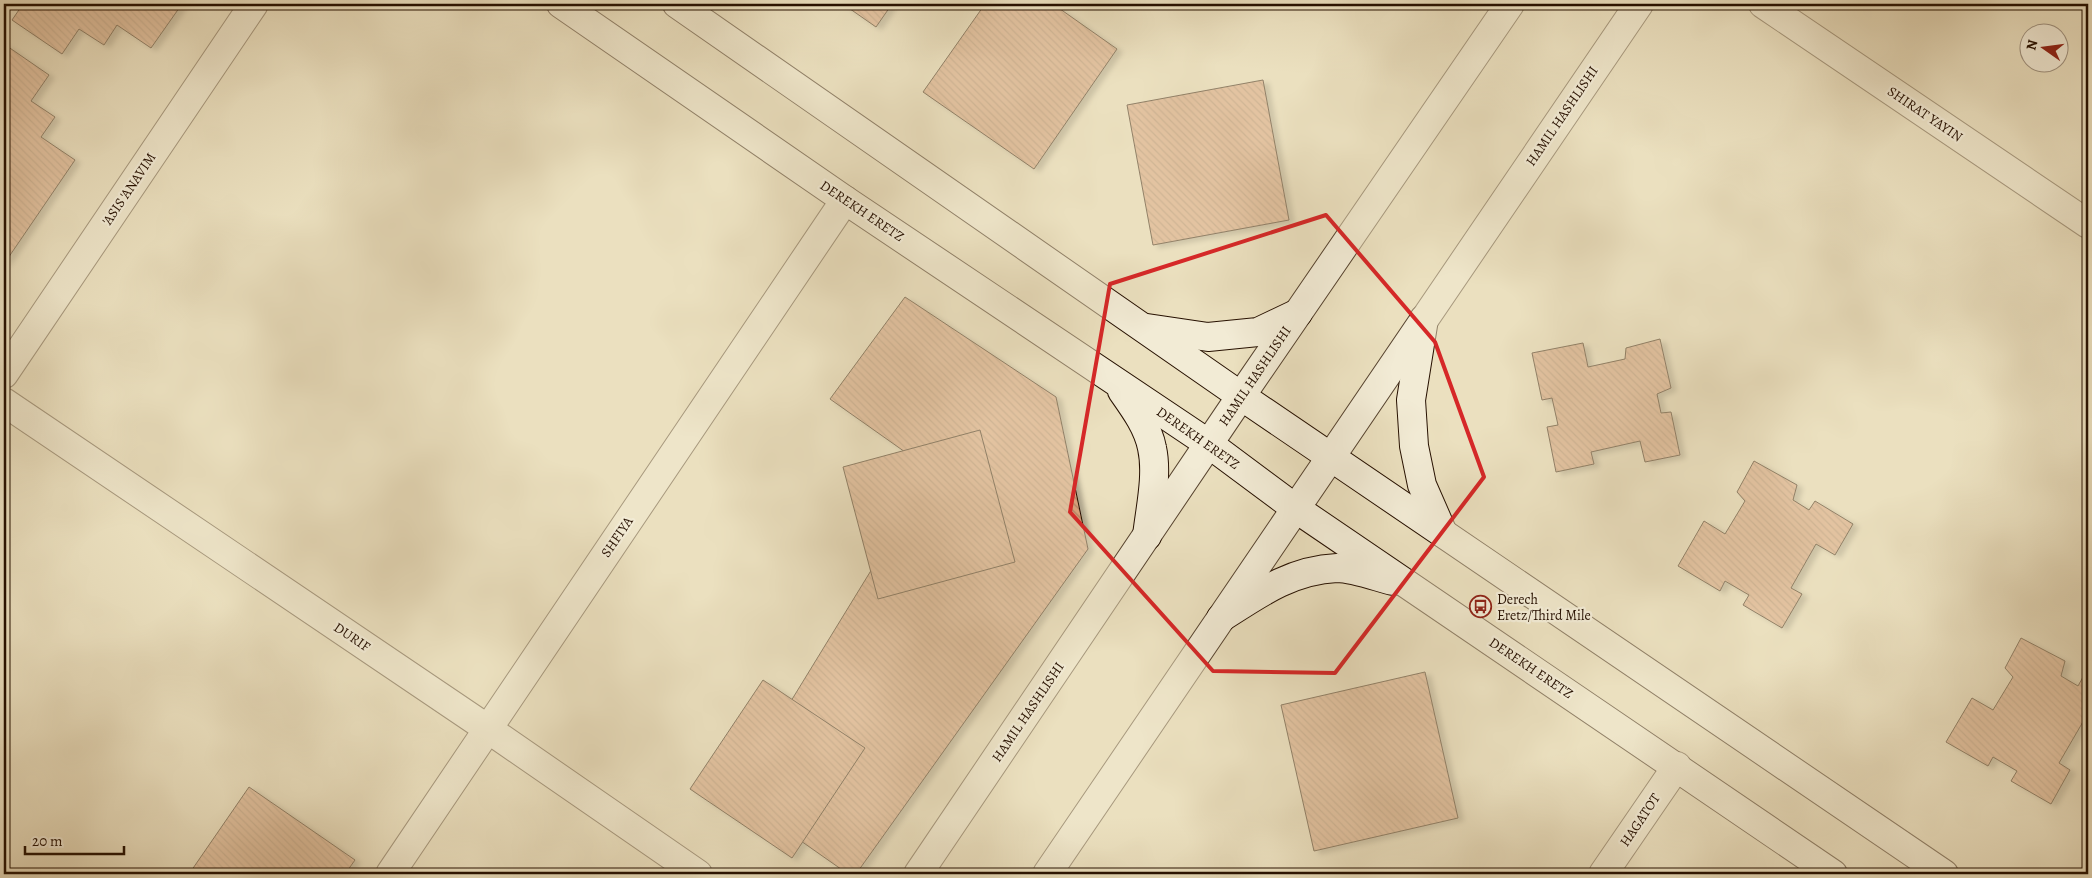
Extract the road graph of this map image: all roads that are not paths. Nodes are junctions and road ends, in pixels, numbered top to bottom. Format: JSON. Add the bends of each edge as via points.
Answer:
{"nodes":[{"id":1,"x":254,"y":4,"type":"edge"},
{"id":2,"x":561,"y":4,"type":"edge"},
{"id":3,"x":677,"y":4,"type":"edge"},
{"id":4,"x":1510,"y":4,"type":"edge"},
{"id":5,"x":1639,"y":4,"type":"edge"},
{"id":6,"x":1763,"y":4,"type":"edge"},
{"id":7,"x":845,"y":200,"type":"junction"},
{"id":8,"x":2088,"y":224,"type":"edge"},
{"id":9,"x":1298,"y":313,"type":"junction"},
{"id":10,"x":1424,"y":319,"type":"junction"},
{"id":11,"x":1142,"y":327,"type":"junction"},
{"id":12,"x":4,"y":374,"type":"edge"},
{"id":13,"x":1115,"y":381,"type":"junction"},
{"id":14,"x":1241,"y":396,"type":"junction"},
{"id":15,"x":4,"y":402,"type":"edge"},
{"id":16,"x":1209,"y":444,"type":"junction"},
{"id":17,"x":1330,"y":456,"type":"junction"},
{"id":18,"x":1295,"y":508,"type":"junction"},
{"id":19,"x":1442,"y":533,"type":"junction"},
{"id":20,"x":1147,"y":536,"type":"junction"},
{"id":21,"x":1407,"y":584,"type":"junction"},
{"id":22,"x":1221,"y":618,"type":"junction"},
{"id":23,"x":488,"y":729,"type":"junction"},
{"id":24,"x":1676,"y":766,"type":"junction"},
{"id":25,"x":390,"y":874,"type":"edge"},
{"id":26,"x":698,"y":874,"type":"edge"},
{"id":27,"x":918,"y":874,"type":"edge"},
{"id":28,"x":1047,"y":874,"type":"edge"},
{"id":29,"x":1603,"y":874,"type":"edge"},
{"id":30,"x":1833,"y":874,"type":"edge"},
{"id":31,"x":1944,"y":874,"type":"edge"}],
"edges":[{"from":1,"to":12,"type":"street","name":"'ASIS 'ANAVIM"},
{"from":2,"to":7,"type":"street","name":"DEREKH ERETZ"},
{"from":3,"to":11,"type":"street"},
{"from":4,"to":9,"type":"street","name":"HAMIL HASHLISHI"},
{"from":5,"to":10,"type":"street","name":"HAMIL HASHLISHI"},
{"from":6,"to":8,"type":"street","name":"SHIRAT YAYIN"},
{"from":7,"to":13,"type":"street","name":"DEREKH ERETZ"},
{"from":7,"to":23,"type":"street","name":"SHFIYA"},
{"from":9,"to":11,"type":"street","via":[[1258,332],[1208,336]]},
{"from":9,"to":14,"type":"street","name":"HAMIL HASHLISHI"},
{"from":10,"to":17,"type":"street","name":"HAMIL HASHLISHI"},
{"from":10,"to":19,"type":"street","via":[[1411,400],[1414,446],[1422,485]]},
{"from":11,"to":14,"type":"street"},
{"from":13,"to":16,"type":"street","name":"DEREKH ERETZ"},
{"from":13,"to":20,"type":"street","via":[[1139,416],[1152,448],[1154,486]]},
{"from":14,"to":16,"type":"street","name":"HAMIL HASHLISHI"},
{"from":14,"to":17,"type":"street"},
{"from":15,"to":23,"type":"street","name":"DURIF"},
{"from":16,"to":18,"type":"street","name":"DEREKH ERETZ"},
{"from":16,"to":20,"type":"street","name":"HAMIL HASHLISHI"},
{"from":17,"to":18,"type":"street","name":"HAMIL HASHLISHI"},
{"from":17,"to":19,"type":"street"},
{"from":18,"to":21,"type":"street","name":"DEREKH ERETZ"},
{"from":18,"to":22,"type":"street","name":"HAMIL HASHLISHI"},
{"from":19,"to":31,"type":"street"},
{"from":20,"to":27,"type":"street","name":"HAMIL HASHLISHI"},
{"from":21,"to":22,"type":"street","via":[[1338,568],[1297,574]]},
{"from":21,"to":24,"type":"street","name":"DEREKH ERETZ"},
{"from":22,"to":28,"type":"street","name":"HAMIL HASHLISHI"},
{"from":23,"to":25,"type":"street","name":"SHFIYA"},
{"from":23,"to":26,"type":"street","name":"DURIF"},
{"from":24,"to":29,"type":"street","name":"HAGATOT"},
{"from":24,"to":30,"type":"street","name":"DEREKH ERETZ"}]}
